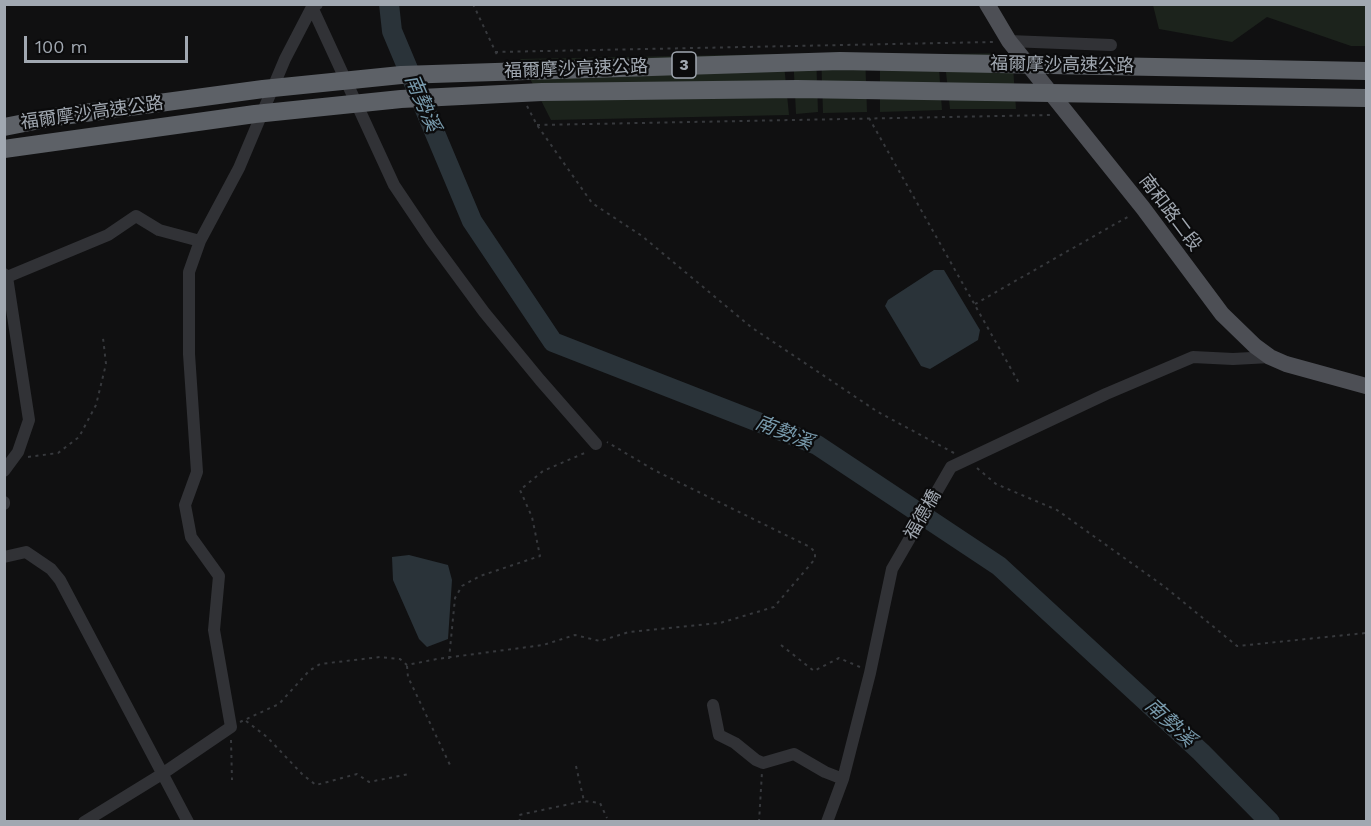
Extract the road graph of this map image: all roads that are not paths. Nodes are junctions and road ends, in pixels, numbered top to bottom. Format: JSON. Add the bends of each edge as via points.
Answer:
{"nodes":[{"id":1,"x":987,"y":4,"type":"edge"},
{"id":2,"x":314,"y":6,"type":"edge"},
{"id":3,"x":1009,"y":41,"type":"junction"},
{"id":4,"x":1111,"y":45,"type":"dead end"},
{"id":5,"x":1366,"y":71,"type":"edge"},
{"id":6,"x":1366,"y":98,"type":"edge"},
{"id":7,"x":4,"y":127,"type":"edge"},
{"id":8,"x":4,"y":149,"type":"edge"},
{"id":9,"x":200,"y":241,"type":"junction"},
{"id":10,"x":6,"y":276,"type":"edge"},
{"id":11,"x":1270,"y":357,"type":"junction"},
{"id":12,"x":1366,"y":386,"type":"edge"},
{"id":13,"x":596,"y":444,"type":"road end"},
{"id":14,"x":4,"y":471,"type":"edge"},
{"id":15,"x":4,"y":557,"type":"edge"},
{"id":16,"x":713,"y":705,"type":"dead end"},
{"id":17,"x":162,"y":774,"type":"junction"},
{"id":18,"x":843,"y":779,"type":"junction"},
{"id":19,"x":84,"y":822,"type":"edge"},
{"id":20,"x":188,"y":822,"type":"edge"},
{"id":21,"x":826,"y":822,"type":"edge"}],
"edges":[{"from":1,"to":3,"type":"main road","name":"南和路二段"},
{"from":2,"to":9,"type":"street","via":[[285,59],[239,168]]},
{"from":2,"to":13,"type":"street","via":[[394,185],[484,312]]},
{"from":3,"to":4,"type":"street"},
{"from":3,"to":11,"type":"main road","name":"南和路二段","via":[[1222,314]]},
{"from":5,"to":7,"type":"highway","name":"福爾摩沙高速公路","number":"3","bridge":true,"via":[[840,61],[447,73],[263,89]]},
{"from":6,"to":8,"type":"highway","name":"福爾摩沙高速公路","number":"3","bridge":true,"via":[[797,88],[542,92],[401,99],[255,114]]},
{"from":9,"to":10,"type":"street","via":[[159,230],[136,216],[108,235]]},
{"from":9,"to":17,"type":"street","via":[[189,272],[196,472],[184,506],[191,537],[219,576],[214,630],[231,727]]},
{"from":10,"to":14,"type":"street","via":[[29,420],[18,452]]},
{"from":11,"to":12,"type":"main road","name":"南和路二段"},
{"from":11,"to":18,"type":"street","name":"福德橋","via":[[1193,357],[951,467],[892,569]]},
{"from":15,"to":17,"type":"street","via":[[26,552],[60,580]]},
{"from":16,"to":18,"type":"street","via":[[719,735],[756,760],[763,763],[794,754]]},
{"from":17,"to":19,"type":"street"},
{"from":17,"to":20,"type":"street"},
{"from":18,"to":21,"type":"street","name":"福德橋"}]}
